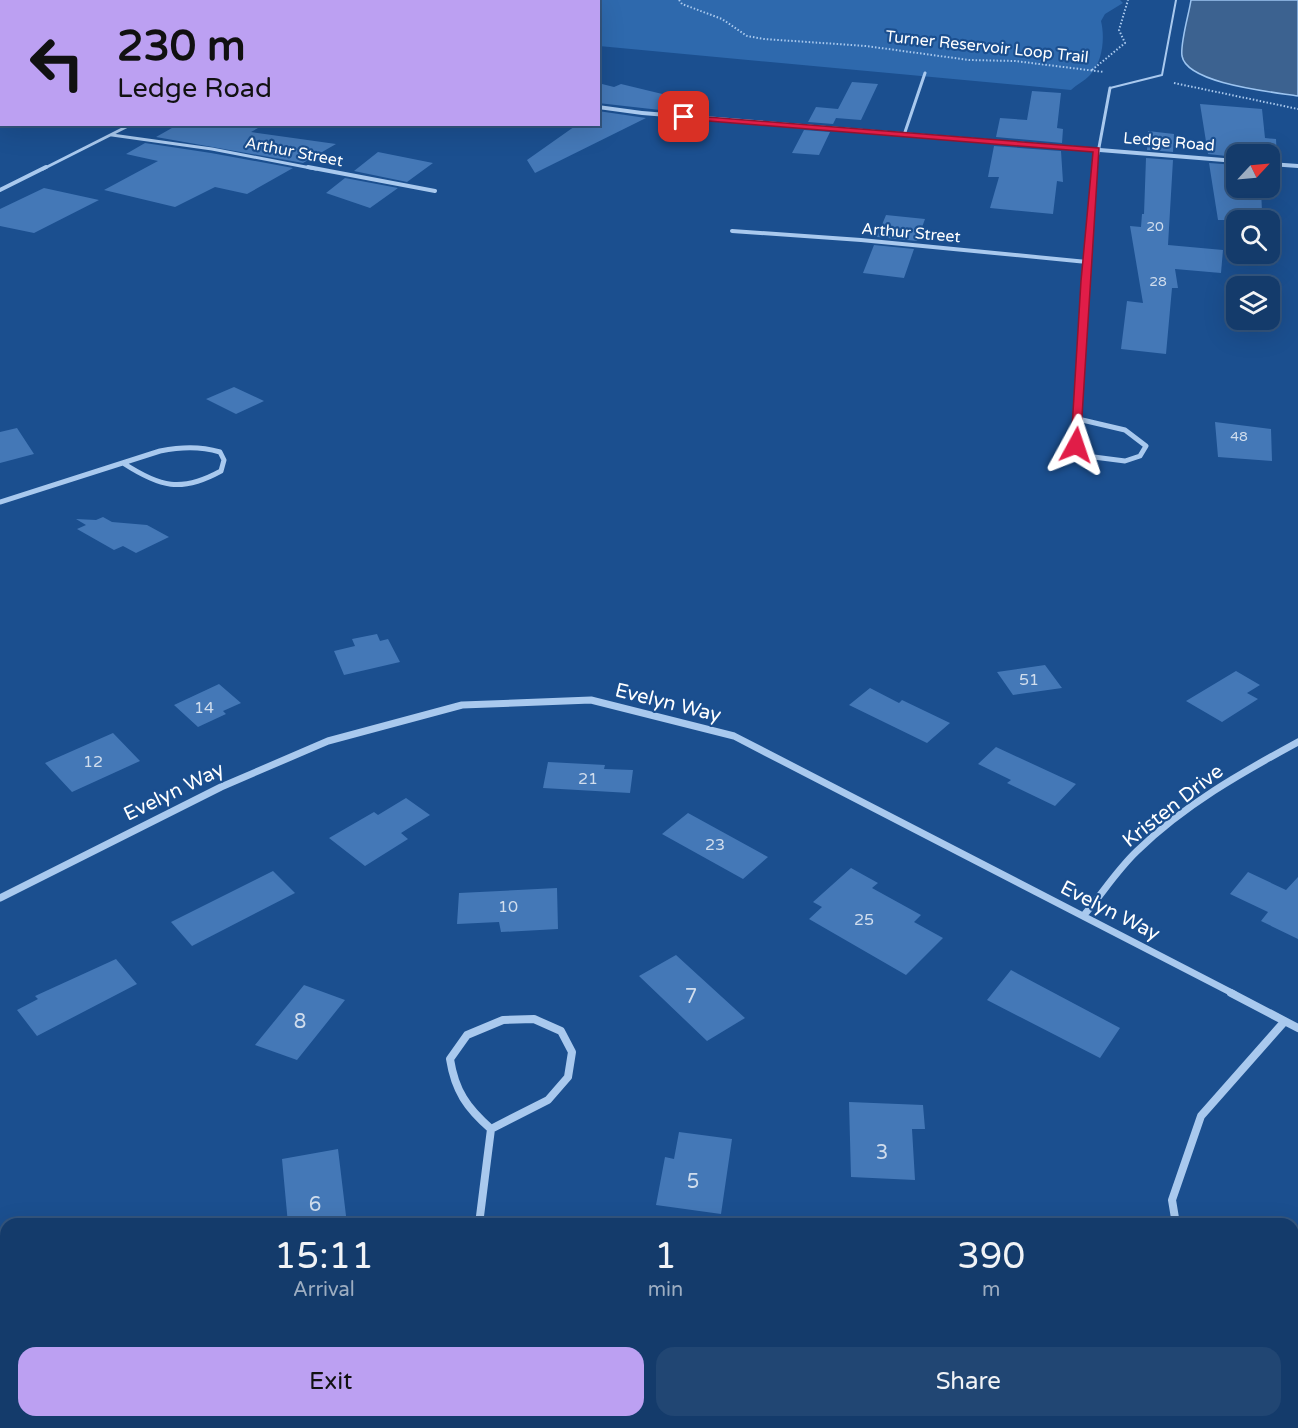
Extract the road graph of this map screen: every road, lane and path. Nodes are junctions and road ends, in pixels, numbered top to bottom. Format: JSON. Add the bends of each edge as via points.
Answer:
{"nodes":[{"id":1,"x":679,"y":0,"type":"edge"},
{"id":2,"x":1128,"y":0,"type":"edge"},
{"id":3,"x":1176,"y":0,"type":"edge"},
{"id":4,"x":1091,"y":70,"type":"junction"},
{"id":5,"x":1109,"y":72,"type":"dead end"},
{"id":6,"x":925,"y":73,"type":"dead end"},
{"id":7,"x":1155,"y":79,"type":"junction"},
{"id":8,"x":1110,"y":88,"type":"joint"},
{"id":9,"x":600,"y":106,"type":"edge"},
{"id":10,"x":1298,"y":109,"type":"edge"},
{"id":11,"x":128,"y":126,"type":"edge"},
{"id":12,"x":112,"y":135,"type":"junction"},
{"id":13,"x":904,"y":135,"type":"junction"},
{"id":14,"x":1097,"y":150,"type":"junction"},
{"id":15,"x":1226,"y":160,"type":"edge"},
{"id":16,"x":1280,"y":165,"type":"edge"},
{"id":17,"x":1298,"y":166,"type":"edge"},
{"id":18,"x":0,"y":190,"type":"edge"},
{"id":19,"x":435,"y":191,"type":"dead end"},
{"id":20,"x":732,"y":231,"type":"dead end"},
{"id":21,"x":1087,"y":262,"type":"junction"},
{"id":22,"x":1078,"y":419,"type":"junction"},
{"id":23,"x":123,"y":463,"type":"junction"},
{"id":24,"x":0,"y":502,"type":"edge"},
{"id":25,"x":1298,"y":742,"type":"edge"},
{"id":26,"x":0,"y":898,"type":"edge"},
{"id":27,"x":1084,"y":915,"type":"junction"},
{"id":28,"x":1284,"y":1022,"type":"junction"},
{"id":29,"x":1298,"y":1028,"type":"edge"},
{"id":30,"x":491,"y":1129,"type":"junction"},
{"id":31,"x":480,"y":1218,"type":"edge"},
{"id":32,"x":1175,"y":1218,"type":"edge"}],
"edges":[{"from":1,"to":4,"type":"path","name":"Turner Reservoir Loop Trail","via":[[722,19],[747,36],[764,39]]},
{"from":2,"to":4,"type":"path","via":[[1119,30],[1125,43]]},
{"from":3,"to":7,"type":"lane","via":[[1162,75]]},
{"from":4,"to":5,"type":"path","name":"Turner Reservoir Loop Trail"},
{"from":6,"to":13,"type":"street"},
{"from":7,"to":8,"type":"lane"},
{"from":7,"to":10,"type":"path"},
{"from":8,"to":14,"type":"street"},
{"from":9,"to":13,"type":"street","name":"Ledge Road"},
{"from":11,"to":12,"type":"street"},
{"from":12,"to":18,"type":"street"},
{"from":12,"to":19,"type":"street","name":"Arthur Street","via":[[212,149]]},
{"from":13,"to":14,"type":"street","name":"Ledge Road"},
{"from":14,"to":15,"type":"street","name":"Ledge Road"},
{"from":14,"to":21,"type":"street"},
{"from":16,"to":17,"type":"street"},
{"from":20,"to":21,"type":"street","name":"Arthur Street"},
{"from":21,"to":22,"type":"street"},
{"from":22,"to":22,"type":"street","via":[[1076,445],[1086,456],[1125,461],[1140,456],[1146,446],[1141,439],[1117,429]]},
{"from":23,"to":23,"type":"street","via":[[181,446],[203,446],[220,452],[224,460],[221,471],[207,480],[169,487],[155,484]]},
{"from":23,"to":24,"type":"street"},
{"from":25,"to":27,"type":"street","name":"Kristen Drive","via":[[1249,768],[1180,816],[1137,851]]},
{"from":26,"to":27,"type":"street","name":"Evelyn Way","via":[[221,787],[328,741],[462,705],[591,700],[734,736]]},
{"from":27,"to":28,"type":"street","name":"Evelyn Way"},
{"from":28,"to":29,"type":"street","name":"Evelyn Way"},
{"from":28,"to":32,"type":"street","via":[[1201,1116],[1172,1200]]},
{"from":30,"to":30,"type":"street","via":[[548,1100],[568,1077],[572,1052],[561,1031],[534,1018],[503,1020],[467,1035],[450,1059],[454,1089],[471,1113]]},
{"from":30,"to":31,"type":"street"}]}
